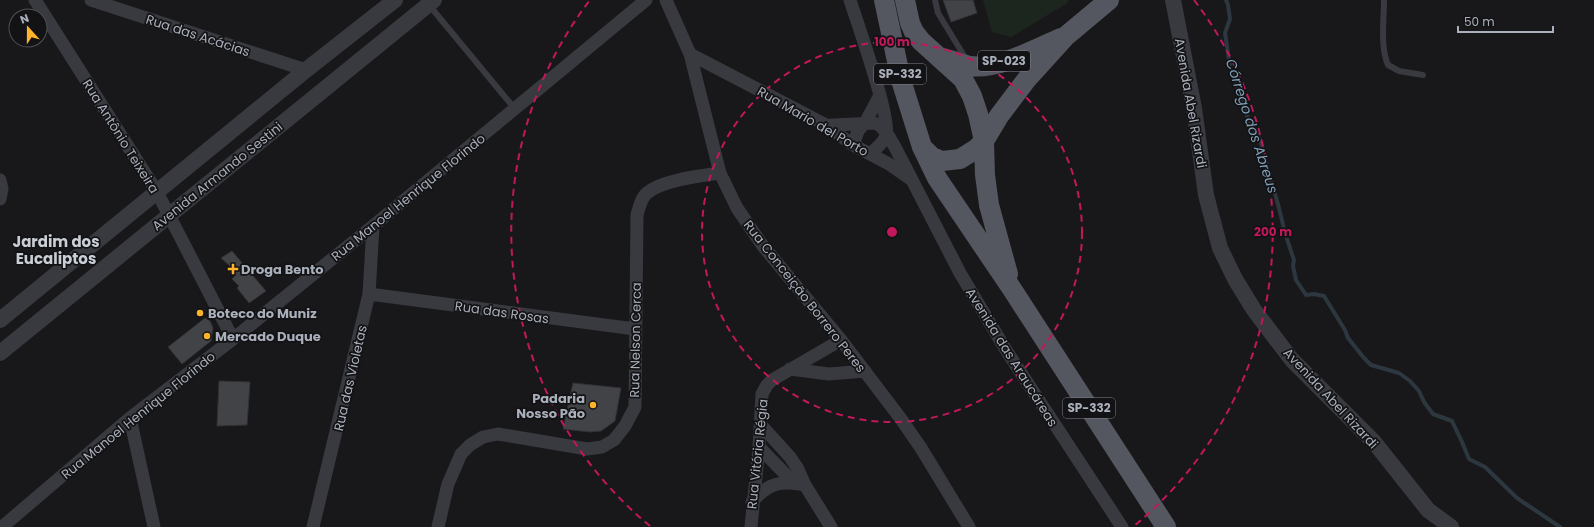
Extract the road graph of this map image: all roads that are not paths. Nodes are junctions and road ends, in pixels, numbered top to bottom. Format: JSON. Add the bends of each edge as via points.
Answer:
{"nodes":[{"id":1,"x":35,"y":0,"type":"edge"},
{"id":2,"x":91,"y":0,"type":"edge"},
{"id":3,"x":395,"y":0,"type":"edge"},
{"id":4,"x":646,"y":0,"type":"edge"},
{"id":5,"x":666,"y":0,"type":"edge"},
{"id":6,"x":850,"y":0,"type":"edge"},
{"id":7,"x":884,"y":0,"type":"edge"},
{"id":8,"x":905,"y":0,"type":"edge"},
{"id":9,"x":935,"y":0,"type":"edge"},
{"id":10,"x":1109,"y":0,"type":"edge"},
{"id":11,"x":1173,"y":0,"type":"edge"},
{"id":12,"x":1384,"y":0,"type":"edge"},
{"id":13,"x":431,"y":2,"type":"edge"},
{"id":14,"x":1066,"y":36,"type":"junction"},
{"id":15,"x":690,"y":54,"type":"junction"},
{"id":16,"x":939,"y":56,"type":"junction"},
{"id":17,"x":970,"y":66,"type":"junction"},
{"id":18,"x":306,"y":70,"type":"junction"},
{"id":19,"x":1423,"y":75,"type":"dead end"},
{"id":20,"x":1022,"y":86,"type":"junction"},
{"id":21,"x":880,"y":95,"type":"junction"},
{"id":22,"x":515,"y":109,"type":"junction"},
{"id":23,"x":865,"y":123,"type":"junction"},
{"id":24,"x":826,"y":125,"type":"junction"},
{"id":25,"x":887,"y":134,"type":"junction"},
{"id":26,"x":984,"y":141,"type":"junction"},
{"id":27,"x":853,"y":145,"type":"junction"},
{"id":28,"x":922,"y":147,"type":"junction"},
{"id":29,"x":870,"y":154,"type":"junction"},
{"id":30,"x":720,"y":173,"type":"junction"},
{"id":31,"x":0,"y":180,"type":"edge"},
{"id":32,"x":912,"y":181,"type":"junction"},
{"id":33,"x":157,"y":192,"type":"junction"},
{"id":34,"x":0,"y":199,"type":"edge"},
{"id":35,"x":989,"y":205,"type":"junction"},
{"id":36,"x":170,"y":215,"type":"junction"},
{"id":37,"x":373,"y":226,"type":"junction"},
{"id":38,"x":1012,"y":289,"type":"junction"},
{"id":39,"x":369,"y":294,"type":"junction"},
{"id":40,"x":0,"y":320,"type":"edge"},
{"id":41,"x":636,"y":329,"type":"junction"},
{"id":42,"x":233,"y":339,"type":"junction"},
{"id":43,"x":841,"y":340,"type":"junction"},
{"id":44,"x":0,"y":353,"type":"edge"},
{"id":45,"x":790,"y":370,"type":"junction"},
{"id":46,"x":865,"y":372,"type":"junction"},
{"id":47,"x":130,"y":418,"type":"junction"},
{"id":48,"x":761,"y":425,"type":"junction"},
{"id":49,"x":759,"y":448,"type":"junction"},
{"id":50,"x":800,"y":484,"type":"junction"},
{"id":51,"x":752,"y":502,"type":"junction"},
{"id":52,"x":2,"y":527,"type":"edge"},
{"id":53,"x":154,"y":527,"type":"edge"},
{"id":54,"x":313,"y":527,"type":"edge"},
{"id":55,"x":438,"y":527,"type":"edge"},
{"id":56,"x":751,"y":527,"type":"edge"},
{"id":57,"x":830,"y":527,"type":"edge"},
{"id":58,"x":969,"y":527,"type":"edge"},
{"id":59,"x":1122,"y":527,"type":"edge"},
{"id":60,"x":1166,"y":527,"type":"edge"},
{"id":61,"x":1451,"y":527,"type":"edge"}],
"edges":[{"from":1,"to":33,"type":"street","name":"Rua Antônio Teixeira"},
{"from":2,"to":18,"type":"street","name":"Rua das Acácias"},
{"from":3,"to":18,"type":"street","name":"Avenida Armando Sestini"},
{"from":4,"to":22,"type":"street","name":"Rua Manoel Henrique Florindo"},
{"from":5,"to":15,"type":"street","name":"Rua Conceição Borrero Peres"},
{"from":6,"to":21,"type":"street"},
{"from":7,"to":28,"type":"main road","number":"SP-332","via":[[901,80]]},
{"from":8,"to":16,"type":"main road","number":"SP-332","via":[[914,32]]},
{"from":9,"to":17,"type":"lane","via":[[938,13]]},
{"from":10,"to":14,"type":"main road","number":"SP-023"},
{"from":11,"to":61,"type":"street","name":"Avenida Abel Rizardi","via":[[1192,95],[1206,195],[1220,248],[1235,279],[1254,310],[1292,360],[1374,442],[1428,510]]},
{"from":12,"to":19,"type":"lane","via":[[1383,37],[1388,65],[1399,71]]},
{"from":13,"to":22,"type":"lane"},
{"from":13,"to":36,"type":"street","name":"Avenida Armando Sestini"},
{"from":14,"to":17,"type":"main road","number":"SP-023","via":[[996,64]]},
{"from":14,"to":20,"type":"main road","number":"SP-023"},
{"from":15,"to":24,"type":"street","name":"Rua Mario del Porto"},
{"from":15,"to":30,"type":"street","name":"Rua Conceição Borrero Peres"},
{"from":16,"to":17,"type":"main road","number":"SP-023"},
{"from":16,"to":26,"type":"main road","number":"SP-332","via":[[963,79],[972,96]]},
{"from":18,"to":33,"type":"street","name":"Avenida Armando Sestini"},
{"from":20,"to":26,"type":"main road","number":"SP-023"},
{"from":20,"to":35,"type":"main road","via":[[999,134]]},
{"from":21,"to":23,"type":"street"},
{"from":21,"to":25,"type":"street"},
{"from":22,"to":37,"type":"street","name":"Rua Manoel Henrique Florindo"},
{"from":23,"to":24,"type":"street"},
{"from":23,"to":25,"type":"street","via":[[876,124]]},
{"from":23,"to":27,"type":"street"},
{"from":24,"to":27,"type":"street","name":"Rua Mario del Porto"},
{"from":25,"to":29,"type":"street"},
{"from":25,"to":32,"type":"street","name":"Avenida das Araucáreas"},
{"from":26,"to":28,"type":"main road","via":[[968,155],[951,161],[932,157]]},
{"from":26,"to":35,"type":"main road","number":"SP-332"},
{"from":27,"to":29,"type":"street","name":"Rua Mario del Porto"},
{"from":28,"to":38,"type":"main road","number":"SP-332","via":[[941,184]]},
{"from":29,"to":32,"type":"street","name":"Rua Mario del Porto","via":[[901,171]]},
{"from":30,"to":41,"type":"street","name":"Rua Nelson Cerca","via":[[659,185],[642,199],[637,215]]},
{"from":30,"to":43,"type":"street","name":"Rua Conceição Borrero Peres","via":[[737,208],[763,246]]},
{"from":31,"to":34,"type":"street"},
{"from":32,"to":59,"type":"street","name":"Avenida das Araucáreas","via":[[960,273],[1006,350]]},
{"from":33,"to":36,"type":"street","name":"Rua Antônio Teixeira"},
{"from":33,"to":40,"type":"street","name":"Avenida Armando Sestini"},
{"from":35,"to":38,"type":"main road","number":"SP-332"},
{"from":36,"to":42,"type":"street","name":"Rua Antônio Teixeira"},
{"from":36,"to":44,"type":"street","name":"Avenida Armando Sestini"},
{"from":37,"to":39,"type":"street","name":"Rua das Violetas"},
{"from":37,"to":42,"type":"street","name":"Rua Manoel Henrique Florindo"},
{"from":38,"to":60,"type":"main road","number":"SP-332"},
{"from":39,"to":41,"type":"street","name":"Rua das Rosas"},
{"from":39,"to":54,"type":"street","name":"Rua das Violetas"},
{"from":41,"to":55,"type":"street","name":"Rua Nelson Cerca","via":[[635,407],[614,440],[602,447],[587,449],[498,434],[483,437],[461,454],[448,484]]},
{"from":42,"to":47,"type":"street","name":"Rua Manoel Henrique Florindo"},
{"from":43,"to":45,"type":"street","name":"Rua Vitória Régia"},
{"from":43,"to":46,"type":"street","name":"Rua Conceição Borrero Peres"},
{"from":45,"to":46,"type":"street","via":[[829,374]]},
{"from":45,"to":48,"type":"street","name":"Rua Vitória Régia","via":[[772,380],[762,394]]},
{"from":46,"to":58,"type":"street","name":"Rua Conceição Borrero Peres","via":[[921,448]]},
{"from":47,"to":52,"type":"street","name":"Rua Manoel Henrique Florindo"},
{"from":47,"to":53,"type":"street"},
{"from":48,"to":49,"type":"street","name":"Rua Vitória Régia"},
{"from":48,"to":50,"type":"street","via":[[798,469]]},
{"from":49,"to":50,"type":"street"},
{"from":49,"to":51,"type":"street","name":"Rua Vitória Régia"},
{"from":50,"to":51,"type":"street","via":[[776,483],[767,487]]},
{"from":50,"to":57,"type":"street"},
{"from":51,"to":56,"type":"street","name":"Rua Vitória Régia"}]}
